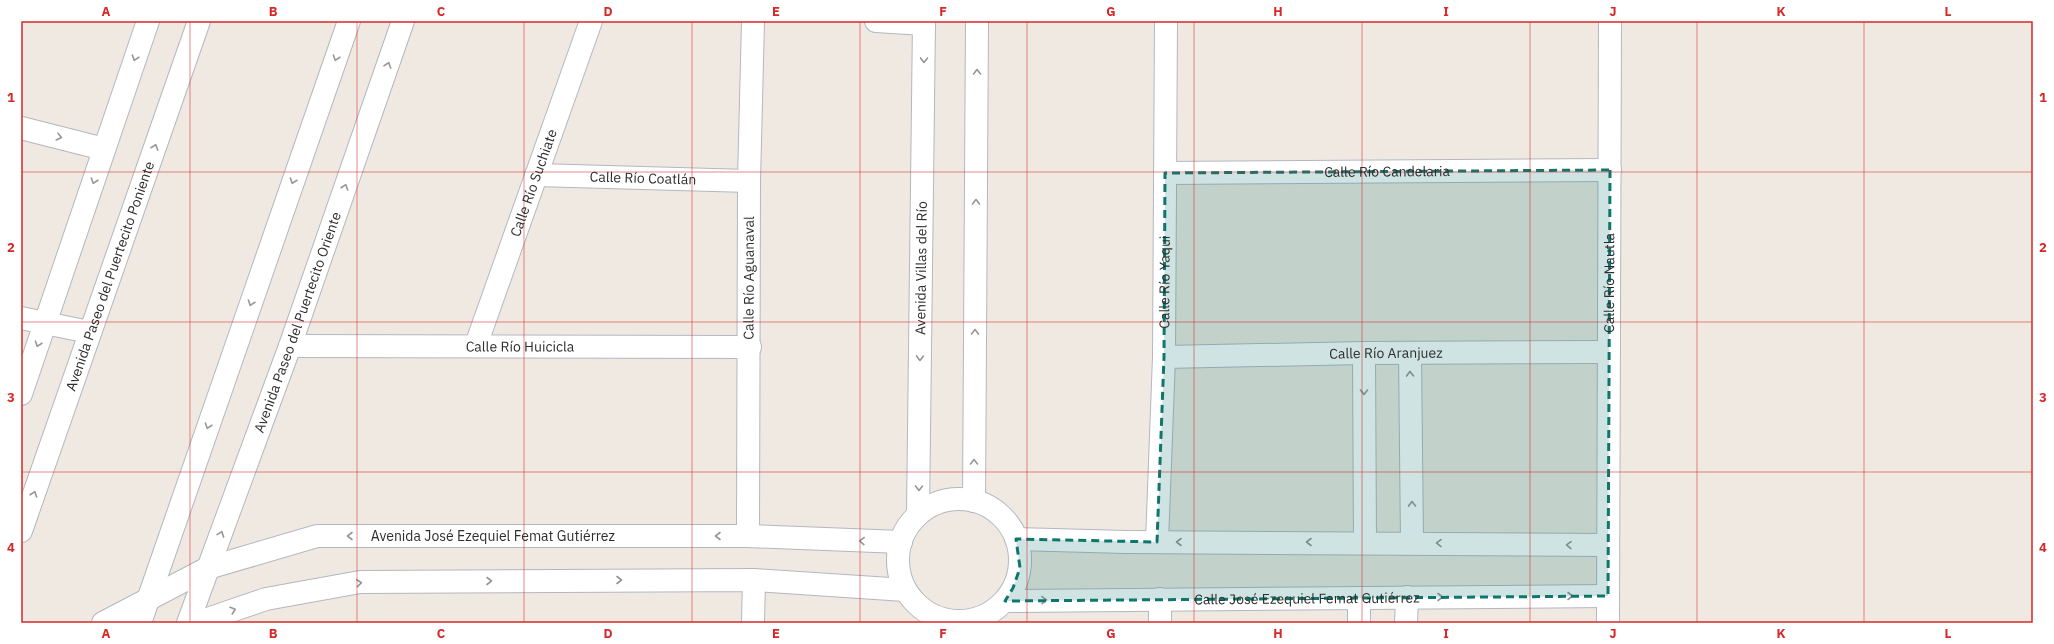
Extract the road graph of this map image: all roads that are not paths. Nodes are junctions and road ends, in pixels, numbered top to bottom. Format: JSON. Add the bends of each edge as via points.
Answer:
{"nodes":[{"id":1,"x":148,"y":21,"type":"edge"},
{"id":2,"x":199,"y":21,"type":"edge"},
{"id":3,"x":349,"y":21,"type":"edge"},
{"id":4,"x":404,"y":21,"type":"edge"},
{"id":5,"x":591,"y":21,"type":"edge"},
{"id":6,"x":753,"y":21,"type":"edge"},
{"id":7,"x":876,"y":21,"type":"edge"},
{"id":8,"x":977,"y":21,"type":"edge"},
{"id":9,"x":1166,"y":21,"type":"edge"},
{"id":10,"x":1610,"y":21,"type":"edge"},
{"id":11,"x":924,"y":23,"type":"edge"},
{"id":12,"x":21,"y":128,"type":"edge"},
{"id":13,"x":104,"y":149,"type":"junction"},
{"id":14,"x":1610,"y":170,"type":"junction"},
{"id":15,"x":1165,"y":173,"type":"junction"},
{"id":16,"x":536,"y":176,"type":"junction"},
{"id":17,"x":749,"y":181,"type":"junction"},
{"id":18,"x":21,"y":318,"type":"edge"},
{"id":19,"x":45,"y":323,"type":"junction"},
{"id":20,"x":89,"y":332,"type":"junction"},
{"id":21,"x":290,"y":346,"type":"junction"},
{"id":22,"x":476,"y":346,"type":"junction"},
{"id":23,"x":750,"y":347,"type":"junction"},
{"id":24,"x":1609,"y":352,"type":"junction"},
{"id":25,"x":1364,"y":353,"type":"junction"},
{"id":26,"x":1410,"y":353,"type":"junction"},
{"id":27,"x":1164,"y":356,"type":"junction"},
{"id":28,"x":21,"y":394,"type":"edge"},
{"id":29,"x":974,"y":501,"type":"junction"},
{"id":30,"x":918,"y":514,"type":"junction"},
{"id":31,"x":21,"y":531,"type":"edge"},
{"id":32,"x":748,"y":536,"type":"junction"},
{"id":33,"x":1016,"y":539,"type":"junction"},
{"id":34,"x":900,"y":542,"type":"junction"},
{"id":35,"x":1157,"y":542,"type":"junction"},
{"id":36,"x":1364,"y":543,"type":"junction"},
{"id":37,"x":1412,"y":543,"type":"junction"},
{"id":38,"x":1608,"y":545,"type":"junction"},
{"id":39,"x":208,"y":568,"type":"junction"},
{"id":40,"x":754,"y":580,"type":"junction"},
{"id":41,"x":905,"y":590,"type":"junction"},
{"id":42,"x":1608,"y":596,"type":"junction"},
{"id":43,"x":1407,"y":597,"type":"junction"},
{"id":44,"x":149,"y":598,"type":"junction"},
{"id":45,"x":1359,"y":598,"type":"junction"},
{"id":46,"x":1160,"y":599,"type":"junction"},
{"id":47,"x":1005,"y":601,"type":"junction"},
{"id":48,"x":927,"y":617,"type":"edge"},
{"id":49,"x":970,"y":621,"type":"edge"},
{"id":50,"x":102,"y":623,"type":"edge"},
{"id":51,"x":140,"y":623,"type":"edge"},
{"id":52,"x":188,"y":623,"type":"edge"},
{"id":53,"x":196,"y":623,"type":"edge"},
{"id":54,"x":753,"y":623,"type":"edge"},
{"id":55,"x":1160,"y":623,"type":"edge"},
{"id":56,"x":1359,"y":623,"type":"edge"},
{"id":57,"x":1406,"y":623,"type":"edge"},
{"id":58,"x":1608,"y":623,"type":"edge"}],
"edges":[{"from":1,"to":13,"type":"street","one_way":true},
{"from":20,"to":2,"type":"street","name":"Avenida Paseo del Puertecito Poniente","one_way":true},
{"from":3,"to":44,"type":"street","one_way":true},
{"from":21,"to":4,"type":"street","name":"Avenida Paseo del Puertecito Oriente","one_way":true},
{"from":5,"to":16,"type":"street","name":"Calle Río Suchiate"},
{"from":6,"to":17,"type":"street","name":"Calle Río Aguanaval"},
{"from":7,"to":11,"type":"street"},
{"from":29,"to":8,"type":"street","one_way":true},
{"from":9,"to":15,"type":"street","name":"Calle Río Yaqui"},
{"from":10,"to":14,"type":"street","name":"Calle Río Nautla"},
{"from":11,"to":30,"type":"street","name":"Avenida Villas del Río","one_way":true},
{"from":12,"to":13,"type":"street","one_way":true},
{"from":13,"to":19,"type":"street","one_way":true},
{"from":14,"to":15,"type":"street","name":"Calle Río Candelaria"},
{"from":14,"to":24,"type":"street","name":"Calle Río Nautla"},
{"from":15,"to":27,"type":"street","name":"Calle Río Yaqui"},
{"from":16,"to":17,"type":"street","name":"Calle Río Coatlán"},
{"from":16,"to":22,"type":"street","name":"Calle Río Suchiate"},
{"from":17,"to":23,"type":"street","name":"Calle Río Aguanaval"},
{"from":18,"to":19,"type":"street"},
{"from":19,"to":20,"type":"street"},
{"from":19,"to":28,"type":"street","one_way":true},
{"from":31,"to":20,"type":"street","name":"Avenida Paseo del Puertecito Poniente","one_way":true},
{"from":21,"to":22,"type":"street","name":"Calle Río Huicicla"},
{"from":39,"to":21,"type":"street","name":"Avenida Paseo del Puertecito Oriente","one_way":true},
{"from":22,"to":23,"type":"street","name":"Calle Río Huicicla"},
{"from":23,"to":32,"type":"street","name":"Calle Río Aguanaval"},
{"from":24,"to":26,"type":"street","name":"Calle Río Aranjuez"},
{"from":24,"to":38,"type":"street","name":"Calle Río Nautla"},
{"from":25,"to":26,"type":"street","name":"Calle Río Aranjuez"},
{"from":25,"to":27,"type":"street","name":"Calle Río Aranjuez"},
{"from":25,"to":36,"type":"street","one_way":true},
{"from":37,"to":26,"type":"street","one_way":true},
{"from":27,"to":35,"type":"street","name":"Calle Río Yaqui"},
{"from":29,"to":30,"type":"street","via":[[952,499],[934,504]]},
{"from":29,"to":33,"type":"street","via":[[994,510],[1009,525]]},
{"from":30,"to":34,"type":"street"},
{"from":34,"to":32,"type":"street","name":"Avenida José Ezequiel Femat Gutiérrez","one_way":true},
{"from":32,"to":39,"type":"street","name":"Avenida José Ezequiel Femat Gutiérrez","one_way":true,"via":[[317,536]]},
{"from":33,"to":35,"type":"street"},
{"from":33,"to":47,"type":"street","via":[[1020,568]]},
{"from":34,"to":41,"type":"street","via":[[899,573]]},
{"from":36,"to":35,"type":"street","one_way":true},
{"from":36,"to":37,"type":"street"},
{"from":38,"to":37,"type":"street","one_way":true},
{"from":38,"to":42,"type":"street","name":"Calle Río Nautla"},
{"from":39,"to":44,"type":"street","name":"Avenida José Ezequiel Femat Gutiérrez"},
{"from":39,"to":52,"type":"street","name":"Avenida Paseo del Puertecito Oriente"},
{"from":40,"to":41,"type":"street"},
{"from":53,"to":40,"type":"street","one_way":true,"via":[[266,598],[360,582]]},
{"from":40,"to":54,"type":"street"},
{"from":41,"to":48,"type":"street"},
{"from":43,"to":42,"type":"street","name":"Calle José Ezequiel Femat Gutiérrez","one_way":true},
{"from":42,"to":58,"type":"street","name":"Calle Río Nautla"},
{"from":43,"to":45,"type":"street","name":"Calle José Ezequiel Femat Gutiérrez"},
{"from":43,"to":57,"type":"street"},
{"from":44,"to":50,"type":"street","name":"Avenida José Ezequiel Femat Gutiérrez"},
{"from":44,"to":51,"type":"street"},
{"from":45,"to":46,"type":"street","name":"Calle José Ezequiel Femat Gutiérrez"},
{"from":45,"to":56,"type":"street"},
{"from":47,"to":46,"type":"street","name":"Calle José Ezequiel Femat Gutiérrez","one_way":true},
{"from":46,"to":55,"type":"street"},
{"from":47,"to":49,"type":"street"},
{"from":48,"to":49,"type":"street"}]}
